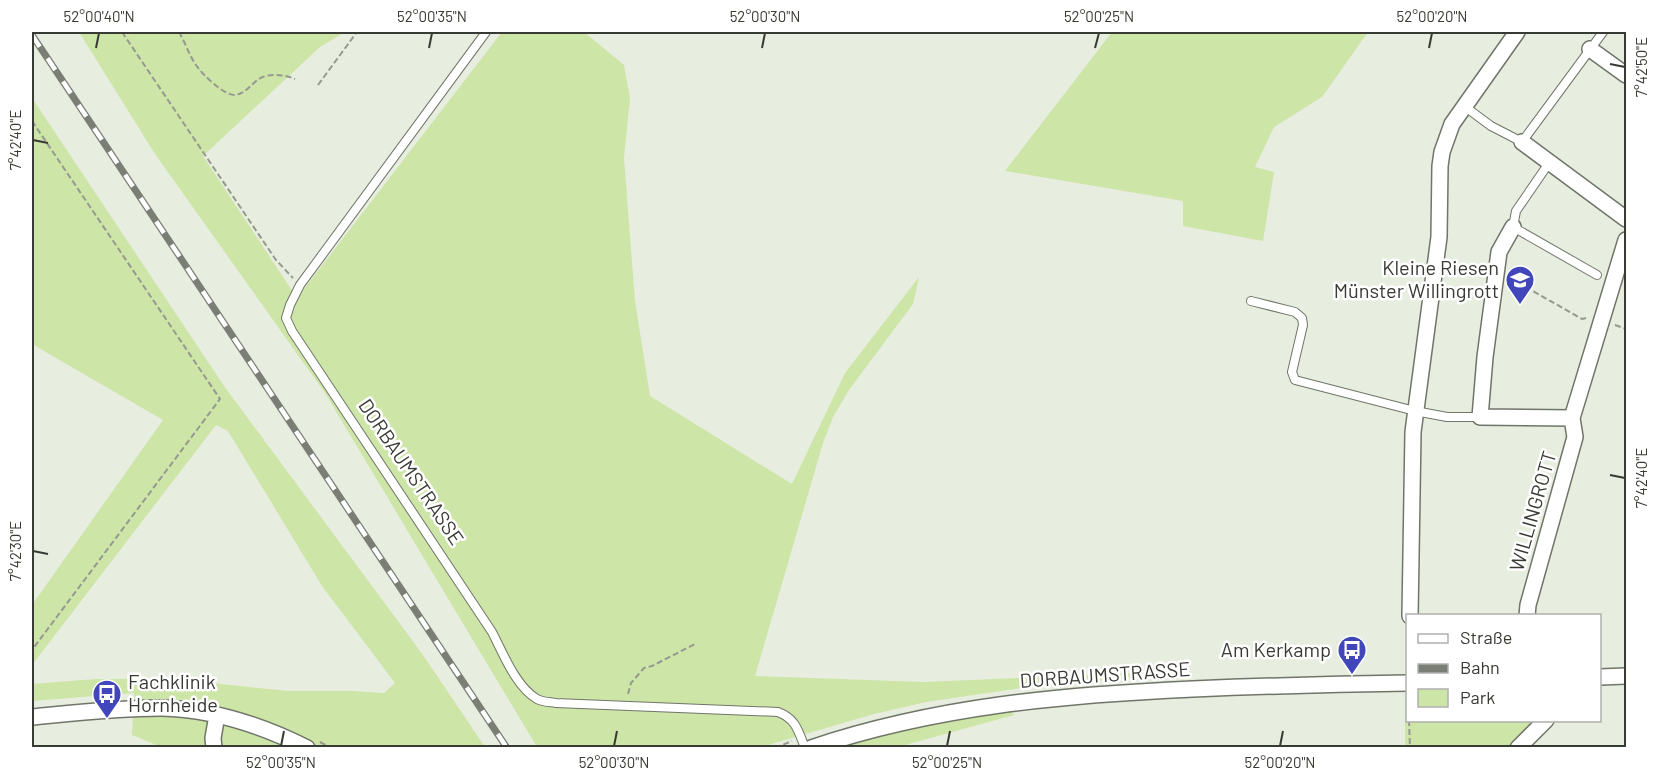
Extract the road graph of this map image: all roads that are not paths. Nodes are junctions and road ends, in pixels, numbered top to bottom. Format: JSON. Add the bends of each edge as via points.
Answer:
{"nodes":[{"id":1,"x":486,"y":32,"type":"edge"},
{"id":2,"x":1518,"y":32,"type":"edge"},
{"id":3,"x":1603,"y":32,"type":"edge"},
{"id":4,"x":1590,"y":49,"type":"junction"},
{"id":5,"x":1626,"y":75,"type":"edge"},
{"id":6,"x":1464,"y":106,"type":"junction"},
{"id":7,"x":1522,"y":142,"type":"junction"},
{"id":8,"x":1549,"y":163,"type":"junction"},
{"id":9,"x":1626,"y":219,"type":"edge"},
{"id":10,"x":1513,"y":227,"type":"junction"},
{"id":11,"x":1626,"y":240,"type":"edge"},
{"id":12,"x":1597,"y":275,"type":"dead end"},
{"id":13,"x":1251,"y":301,"type":"dead end"},
{"id":14,"x":1415,"y":411,"type":"junction"},
{"id":15,"x":1480,"y":417,"type":"junction"},
{"id":16,"x":1572,"y":418,"type":"junction"},
{"id":17,"x":1410,"y":614,"type":"edge"},
{"id":18,"x":1527,"y":614,"type":"edge"},
{"id":19,"x":1626,"y":676,"type":"edge"},
{"id":20,"x":1601,"y":677,"type":"edge"},
{"id":21,"x":1406,"y":683,"type":"edge"},
{"id":22,"x":218,"y":715,"type":"junction"},
{"id":23,"x":32,"y":717,"type":"edge"},
{"id":24,"x":1544,"y":722,"type":"edge"},
{"id":25,"x":806,"y":743,"type":"edge"},
{"id":26,"x":214,"y":747,"type":"edge"},
{"id":27,"x":307,"y":747,"type":"edge"},
{"id":28,"x":805,"y":747,"type":"edge"},
{"id":29,"x":1518,"y":747,"type":"edge"}],
"edges":[{"from":1,"to":25,"type":"lane","name":"DORBAUMSTRASSE","via":[[300,285],[286,318],[492,632],[527,692],[539,700],[556,703],[778,712],[795,723]]},
{"from":2,"to":6,"type":"street"},
{"from":3,"to":4,"type":"lane"},
{"from":4,"to":5,"type":"street"},
{"from":4,"to":7,"type":"lane"},
{"from":6,"to":7,"type":"lane"},
{"from":6,"to":14,"type":"street","via":[[1452,124],[1442,152],[1439,237]]},
{"from":7,"to":8,"type":"street"},
{"from":8,"to":9,"type":"street"},
{"from":8,"to":10,"type":"lane","via":[[1516,211]]},
{"from":10,"to":12,"type":"lane"},
{"from":10,"to":15,"type":"street","via":[[1499,252]]},
{"from":11,"to":16,"type":"street","name":"WILLINGROTT"},
{"from":13,"to":14,"type":"lane","via":[[1295,312],[1302,318],[1292,372],[1295,380]]},
{"from":14,"to":15,"type":"lane","via":[[1447,417]]},
{"from":14,"to":17,"type":"street"},
{"from":15,"to":16,"type":"street"},
{"from":16,"to":18,"type":"street","name":"WILLINGROTT","via":[[1575,437]]},
{"from":19,"to":20,"type":"street"},
{"from":21,"to":25,"type":"street","name":"DORBAUMSTRASSE","via":[[1176,690],[1020,701]]},
{"from":22,"to":23,"type":"street","via":[[163,708]]},
{"from":22,"to":26,"type":"street"},
{"from":22,"to":27,"type":"street","via":[[259,726]]},
{"from":24,"to":29,"type":"street"},
{"from":25,"to":28,"type":"lane","name":"DORBAUMSTRASSE"}]}
